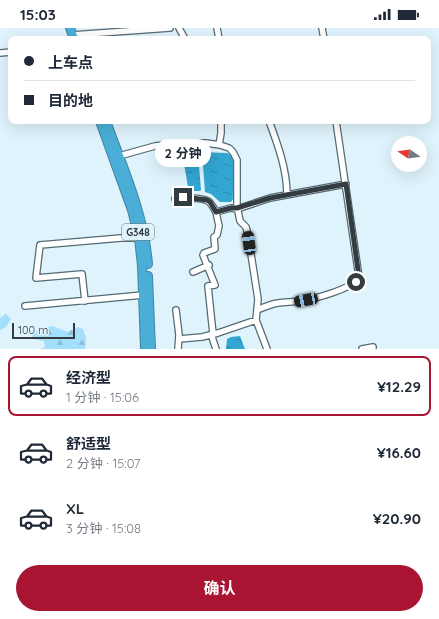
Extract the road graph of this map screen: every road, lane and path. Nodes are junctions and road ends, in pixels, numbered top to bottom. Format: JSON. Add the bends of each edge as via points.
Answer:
{"nodes":[{"id":1,"x":64,"y":28,"type":"edge"},
{"id":2,"x":170,"y":28,"type":"edge"},
{"id":3,"x":71,"y":35,"type":"edge"},
{"id":4,"x":101,"y":124,"type":"edge"},
{"id":5,"x":107,"y":124,"type":"edge"},
{"id":6,"x":221,"y":124,"type":"edge"},
{"id":7,"x":270,"y":124,"type":"edge"},
{"id":8,"x":336,"y":124,"type":"edge"},
{"id":9,"x":219,"y":145,"type":"junction"},
{"id":10,"x":119,"y":156,"type":"junction"},
{"id":11,"x":346,"y":184,"type":"junction"},
{"id":12,"x":287,"y":195,"type":"junction"},
{"id":13,"x":175,"y":199,"type":"dead end"},
{"id":14,"x":237,"y":208,"type":"junction"},
{"id":15,"x":216,"y":212,"type":"junction"},
{"id":16,"x":139,"y":238,"type":"junction"},
{"id":17,"x":208,"y":265,"type":"junction"},
{"id":18,"x":193,"y":272,"type":"dead end"},
{"id":19,"x":143,"y":295,"type":"junction"},
{"id":20,"x":85,"y":301,"type":"junction"},
{"id":21,"x":25,"y":306,"type":"dead end"},
{"id":22,"x":176,"y":310,"type":"dead end"},
{"id":23,"x":257,"y":310,"type":"junction"},
{"id":24,"x":256,"y":320,"type":"junction"},
{"id":25,"x":212,"y":334,"type":"junction"},
{"id":26,"x":179,"y":339,"type":"junction"},
{"id":27,"x":373,"y":347,"type":"dead end"},
{"id":28,"x":145,"y":349,"type":"edge"},
{"id":29,"x":151,"y":349,"type":"edge"},
{"id":30,"x":178,"y":349,"type":"edge"},
{"id":31,"x":216,"y":349,"type":"edge"},
{"id":32,"x":267,"y":349,"type":"edge"},
{"id":33,"x":362,"y":349,"type":"edge"}],
"edges":[{"from":1,"to":3,"type":"highway"},
{"from":2,"to":3,"type":"street"},
{"from":4,"to":16,"type":"highway","number":"G348","via":[[132,210]]},
{"from":5,"to":10,"type":"highway","number":"G348"},
{"from":6,"to":9,"type":"street"},
{"from":7,"to":12,"type":"street","via":[[282,161]]},
{"from":8,"to":11,"type":"street"},
{"from":9,"to":10,"type":"street","via":[[166,144]]},
{"from":9,"to":14,"type":"street","via":[[228,148],[236,158]]},
{"from":10,"to":29,"type":"highway","number":"G348","via":[[137,208],[145,242]]},
{"from":11,"to":12,"type":"street"},
{"from":11,"to":23,"type":"street","via":[[359,277],[357,280],[353,284],[323,295],[277,303]]},
{"from":12,"to":14,"type":"street"},
{"from":13,"to":15,"type":"street","via":[[183,197],[205,200],[210,202]]},
{"from":14,"to":15,"type":"street"},
{"from":14,"to":23,"type":"street","via":[[240,221],[246,227],[248,235],[258,299]]},
{"from":15,"to":17,"type":"street","via":[[219,226],[218,235],[214,236],[215,249],[204,253]]},
{"from":16,"to":19,"type":"highway","number":"G348"},
{"from":16,"to":20,"type":"street","via":[[40,245],[36,278],[82,274]]},
{"from":17,"to":18,"type":"street"},
{"from":17,"to":25,"type":"street","via":[[215,285],[208,286]]},
{"from":19,"to":20,"type":"street"},
{"from":19,"to":28,"type":"highway","number":"G348"},
{"from":20,"to":21,"type":"street"},
{"from":22,"to":26,"type":"street"},
{"from":23,"to":24,"type":"street"},
{"from":24,"to":25,"type":"street"},
{"from":24,"to":32,"type":"street"},
{"from":25,"to":26,"type":"street"},
{"from":25,"to":31,"type":"street"},
{"from":26,"to":30,"type":"street"},
{"from":27,"to":33,"type":"street"}]}
